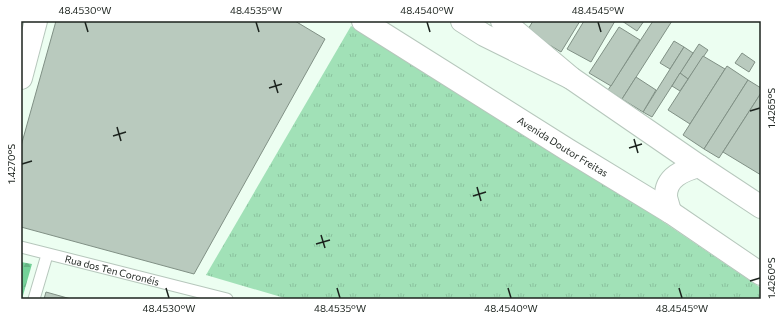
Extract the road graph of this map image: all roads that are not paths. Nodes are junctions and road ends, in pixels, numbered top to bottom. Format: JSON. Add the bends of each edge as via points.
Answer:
{"nodes":[{"id":1,"x":36,"y":21,"type":"edge"},
{"id":2,"x":363,"y":21,"type":"edge"},
{"id":3,"x":462,"y":21,"type":"edge"},
{"id":4,"x":502,"y":21,"type":"edge"},
{"id":5,"x":565,"y":75,"type":"junction"},
{"id":6,"x":21,"y":78,"type":"edge"},
{"id":7,"x":699,"y":166,"type":"junction"},
{"id":8,"x":761,"y":207,"type":"edge"},
{"id":9,"x":670,"y":212,"type":"junction"},
{"id":10,"x":21,"y":247,"type":"edge"},
{"id":11,"x":47,"y":255,"type":"junction"},
{"id":12,"x":761,"y":274,"type":"edge"},
{"id":13,"x":221,"y":298,"type":"edge"},
{"id":14,"x":34,"y":299,"type":"edge"}],
"edges":[{"from":1,"to":6,"type":"main road"},
{"from":2,"to":9,"type":"main road","name":"Avenida Doutor Freitas"},
{"from":3,"to":5,"type":"main road","via":[[484,35]]},
{"from":4,"to":5,"type":"main road"},
{"from":5,"to":7,"type":"main road"},
{"from":7,"to":8,"type":"main road"},
{"from":7,"to":9,"type":"main road","via":[[679,173],[668,185],[666,196]]},
{"from":9,"to":12,"type":"main road","name":"Avenida Doutor Freitas"},
{"from":10,"to":11,"type":"lane","name":"Rua dos Ten Coronéis"},
{"from":11,"to":13,"type":"lane","name":"Rua dos Ten Coronéis"},
{"from":11,"to":14,"type":"lane"}]}
